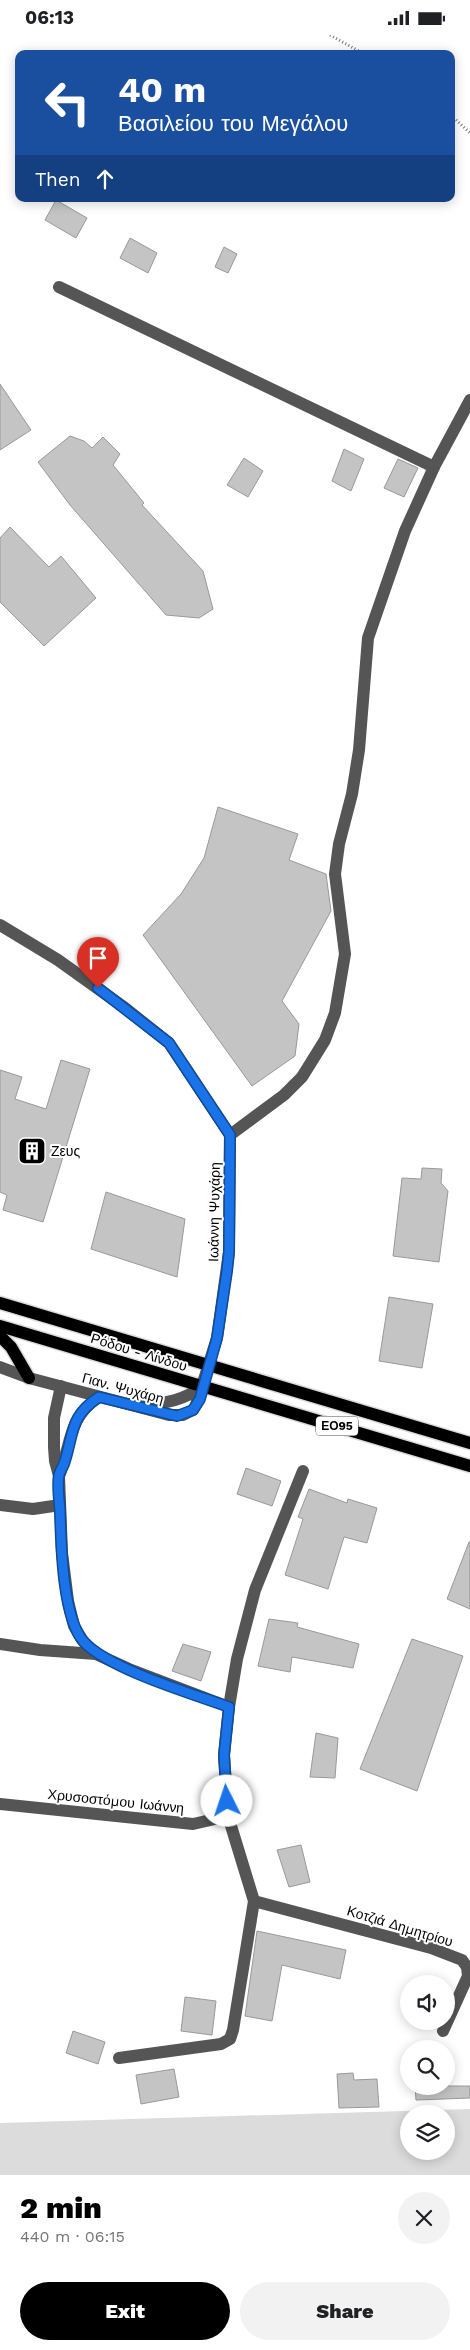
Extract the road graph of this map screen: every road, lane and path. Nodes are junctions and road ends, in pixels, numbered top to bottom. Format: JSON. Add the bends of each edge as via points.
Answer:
{"nodes":[{"id":1,"x":330,"y":35,"type":"edge"},
{"id":2,"x":357,"y":50,"type":"edge"},
{"id":3,"x":455,"y":119,"type":"edge"},
{"id":4,"x":470,"y":133,"type":"edge"},
{"id":5,"x":59,"y":287,"type":"dead end"},
{"id":6,"x":470,"y":400,"type":"edge"},
{"id":7,"x":434,"y":467,"type":"junction"},
{"id":8,"x":0,"y":925,"type":"edge"},
{"id":9,"x":230,"y":1135,"type":"junction"},
{"id":10,"x":0,"y":1303,"type":"edge"},
{"id":11,"x":0,"y":1326,"type":"edge"},
{"id":12,"x":0,"y":1336,"type":"edge"},
{"id":13,"x":210,"y":1365,"type":"junction"},
{"id":14,"x":0,"y":1367,"type":"edge"},
{"id":15,"x":29,"y":1378,"type":"junction"},
{"id":16,"x":61,"y":1386,"type":"junction"},
{"id":17,"x":203,"y":1386,"type":"junction"},
{"id":18,"x":99,"y":1397,"type":"junction"},
{"id":19,"x":470,"y":1443,"type":"edge"},
{"id":20,"x":470,"y":1466,"type":"edge"},
{"id":21,"x":303,"y":1471,"type":"dead end"},
{"id":22,"x":59,"y":1476,"type":"junction"},
{"id":23,"x":0,"y":1505,"type":"edge"},
{"id":24,"x":60,"y":1505,"type":"junction"},
{"id":25,"x":0,"y":1644,"type":"edge"},
{"id":26,"x":96,"y":1654,"type":"junction"},
{"id":27,"x":229,"y":1707,"type":"junction"},
{"id":28,"x":0,"y":1804,"type":"edge"},
{"id":29,"x":228,"y":1816,"type":"junction"},
{"id":30,"x":254,"y":1901,"type":"junction"},
{"id":31,"x":443,"y":2031,"type":"dead end"},
{"id":32,"x":119,"y":2058,"type":"dead end"}],
"edges":[{"from":1,"to":2,"type":"path"},
{"from":3,"to":4,"type":"path"},
{"from":5,"to":7,"type":"street"},
{"from":6,"to":7,"type":"street"},
{"from":7,"to":9,"type":"street","via":[[405,531],[368,638],[359,750],[335,874],[345,954],[335,1013],[325,1040],[302,1077],[284,1095]]},
{"from":8,"to":9,"type":"street","via":[[58,959],[169,1043]]},
{"from":9,"to":13,"type":"street","name":"Ιωάννη Ψυχάρη","via":[[229,1252]]},
{"from":10,"to":13,"type":"main road","name":"Ρόδου - Λίνδου","number":"ΕΟ95"},
{"from":11,"to":17,"type":"main road","name":"Ρόδου - Λίνδου","number":"ΕΟ95"},
{"from":12,"to":15,"type":"main road","via":[[11,1347]]},
{"from":13,"to":17,"type":"street"},
{"from":13,"to":19,"type":"main road","name":"Ρόδου - Λίνδου","number":"ΕΟ95"},
{"from":14,"to":15,"type":"street","name":"Γιαν. Ψυχάρη"},
{"from":15,"to":16,"type":"street","name":"Γιαν. Ψυχάρη"},
{"from":16,"to":18,"type":"street","name":"Γιαν. Ψυχάρη"},
{"from":16,"to":22,"type":"street","via":[[53,1432],[54,1461]]},
{"from":17,"to":18,"type":"street","name":"Γιαν. Ψυχάρη","via":[[174,1402],[121,1403]]},
{"from":17,"to":20,"type":"main road","name":"Ρόδου - Λίνδου","number":"ΕΟ95"},
{"from":18,"to":22,"type":"street","via":[[83,1409],[72,1427]]},
{"from":21,"to":27,"type":"street","via":[[255,1590],[237,1659]]},
{"from":22,"to":24,"type":"street"},
{"from":23,"to":24,"type":"street","via":[[33,1509]]},
{"from":24,"to":26,"type":"street","via":[[62,1553],[74,1626]]},
{"from":25,"to":26,"type":"street"},
{"from":26,"to":27,"type":"street"},
{"from":27,"to":29,"type":"street","via":[[224,1755]]},
{"from":28,"to":29,"type":"street","name":"Χρυσοστόμου Ιωάννη","via":[[193,1824]]},
{"from":29,"to":30,"type":"street"},
{"from":30,"to":31,"type":"street","name":"Κοτζιά Δημητρίου","via":[[431,1948],[462,1961],[468,1976]]},
{"from":30,"to":32,"type":"street","via":[[230,2039],[221,2044]]}]}
